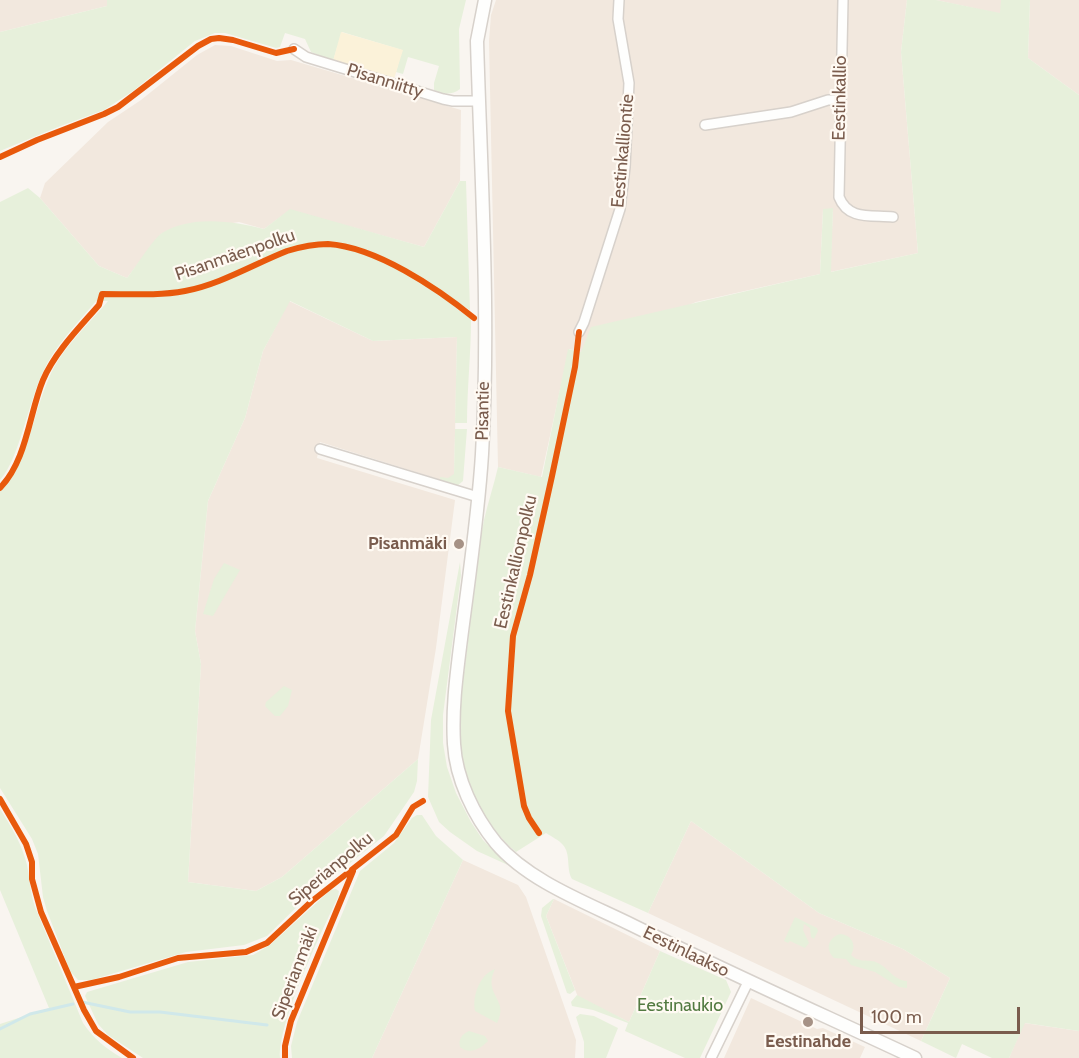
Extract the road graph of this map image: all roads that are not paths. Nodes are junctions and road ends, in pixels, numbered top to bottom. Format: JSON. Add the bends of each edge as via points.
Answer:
{"nodes":[{"id":1,"x":485,"y":0,"type":"edge"},
{"id":2,"x":619,"y":0,"type":"edge"},
{"id":3,"x":843,"y":0,"type":"edge"},
{"id":4,"x":294,"y":49,"type":"dead end"},
{"id":5,"x":839,"y":100,"type":"junction"},
{"id":6,"x":478,"y":101,"type":"junction"},
{"id":7,"x":705,"y":125,"type":"dead end"},
{"id":8,"x":892,"y":217,"type":"dead end"},
{"id":9,"x":579,"y":332,"type":"dead end"},
{"id":10,"x":320,"y":449,"type":"dead end"},
{"id":11,"x":478,"y":497,"type":"junction"},
{"id":12,"x":478,"y":817,"type":"joint"},
{"id":13,"x":748,"y":982,"type":"junction"},
{"id":14,"x":711,"y":1058,"type":"edge"},
{"id":15,"x":915,"y":1058,"type":"edge"}],
"edges":[{"from":1,"to":6,"type":"street","name":"Pisantie","via":[[477,41]]},
{"from":2,"to":9,"type":"street","name":"Eestinkalliontie","via":[[618,19],[629,83],[626,167],[620,210]]},
{"from":3,"to":5,"type":"street","name":"Eestinkallio"},
{"from":4,"to":6,"type":"street","name":"Pisanniitty","via":[[306,57],[434,96]]},
{"from":5,"to":7,"type":"street","via":[[771,116]]},
{"from":5,"to":8,"type":"street","name":"Eestinkallio","via":[[842,206],[848,212]]},
{"from":6,"to":11,"type":"street","name":"Pisantie","via":[[485,323]]},
{"from":10,"to":11,"type":"street"},
{"from":11,"to":12,"type":"street","name":"Pisantie","via":[[454,725],[462,782]]},
{"from":12,"to":13,"type":"street","name":"Eestinlaakso","via":[[497,844],[525,869]]},
{"from":13,"to":14,"type":"street"},
{"from":13,"to":15,"type":"street","name":"Eestinlaakso"}]}
